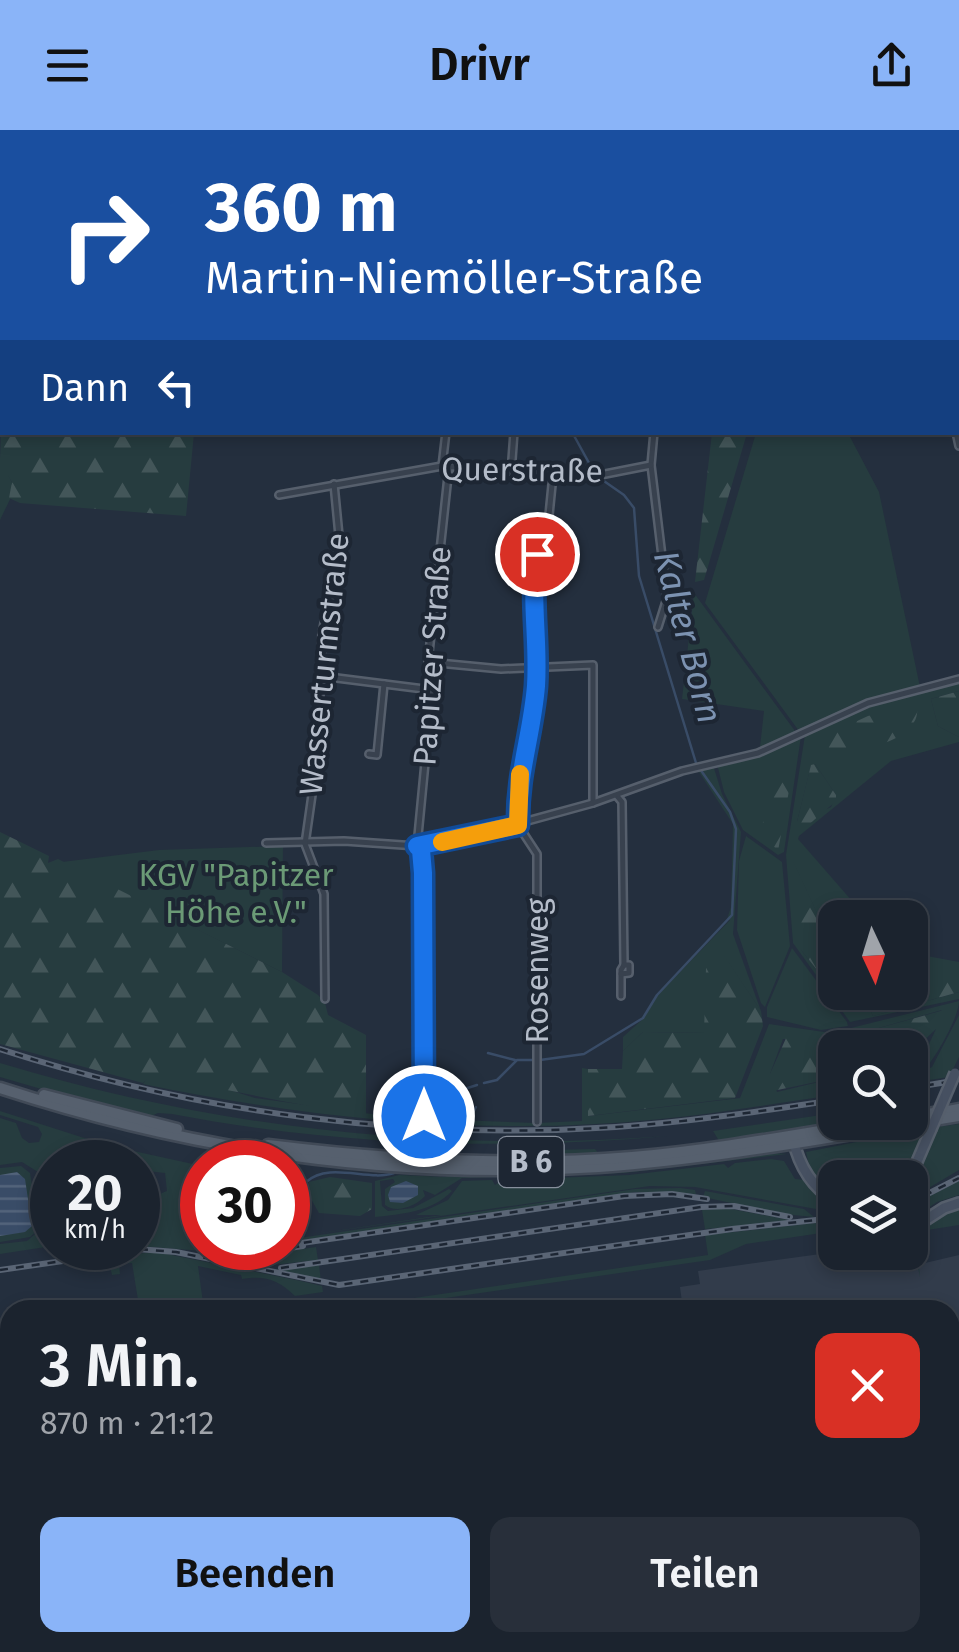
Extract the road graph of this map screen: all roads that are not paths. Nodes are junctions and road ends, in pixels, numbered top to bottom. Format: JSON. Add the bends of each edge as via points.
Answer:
{"nodes":[{"id":1,"x":446,"y":435,"type":"edge"},
{"id":2,"x":514,"y":435,"type":"edge"},
{"id":3,"x":654,"y":435,"type":"edge"},
{"id":4,"x":651,"y":465,"type":"junction"},
{"id":5,"x":446,"y":467,"type":"junction"},
{"id":6,"x":510,"y":474,"type":"junction"},
{"id":7,"x":554,"y":475,"type":"junction"},
{"id":8,"x":334,"y":484,"type":"junction"},
{"id":9,"x":279,"y":495,"type":"dead end"},
{"id":10,"x":658,"y":627,"type":"dead end"},
{"id":11,"x":428,"y":662,"type":"junction"},
{"id":12,"x":536,"y":667,"type":"junction"},
{"id":13,"x":320,"y":676,"type":"junction"},
{"id":14,"x":959,"y":679,"type":"edge"},
{"id":15,"x":384,"y":684,"type":"junction"},
{"id":16,"x":432,"y":690,"type":"junction"},
{"id":17,"x":376,"y":755,"type":"dead end"},
{"id":18,"x":617,"y":796,"type":"junction"},
{"id":19,"x":594,"y":803,"type":"junction"},
{"id":20,"x":518,"y":825,"type":"junction"},
{"id":21,"x":266,"y":844,"type":"dead end"},
{"id":22,"x":304,"y":844,"type":"junction"},
{"id":23,"x":417,"y":846,"type":"junction"},
{"id":24,"x":620,"y":996,"type":"dead end"},
{"id":25,"x":325,"y":999,"type":"dead end"},
{"id":26,"x":957,"y":1069,"type":"edge"},
{"id":27,"x":0,"y":1084,"type":"edge"},
{"id":28,"x":959,"y":1113,"type":"edge"},
{"id":29,"x":424,"y":1116,"type":"dead end"},
{"id":30,"x":928,"y":1118,"type":"edge"},
{"id":31,"x":936,"y":1119,"type":"junction"},
{"id":32,"x":537,"y":1122,"type":"dead end"},
{"id":33,"x":818,"y":1134,"type":"edge"},
{"id":34,"x":797,"y":1139,"type":"junction"},
{"id":35,"x":225,"y":1140,"type":"edge"},
{"id":36,"x":774,"y":1147,"type":"junction"},
{"id":37,"x":310,"y":1152,"type":"edge"},
{"id":38,"x":310,"y":1155,"type":"edge"},
{"id":39,"x":799,"y":1160,"type":"junction"},
{"id":40,"x":918,"y":1160,"type":"edge"},
{"id":41,"x":808,"y":1176,"type":"junction"},
{"id":42,"x":818,"y":1189,"type":"edge"},
{"id":43,"x":959,"y":1204,"type":"edge"},
{"id":44,"x":928,"y":1218,"type":"edge"}],
"edges":[{"from":1,"to":5,"type":"street","name":"Papitzer Straße"},
{"from":2,"to":6,"type":"street"},
{"from":3,"to":4,"type":"street"},
{"from":4,"to":7,"type":"street","name":"Querstraße","via":[[590,477]]},
{"from":4,"to":10,"type":"street","via":[[667,598]]},
{"from":5,"to":6,"type":"street","name":"Querstraße"},
{"from":5,"to":8,"type":"street","name":"Querstraße"},
{"from":5,"to":11,"type":"street","name":"Papitzer Straße"},
{"from":6,"to":7,"type":"street","name":"Querstraße"},
{"from":7,"to":12,"type":"street","via":[[533,582]]},
{"from":8,"to":9,"type":"street","name":"Querstraße"},
{"from":8,"to":13,"type":"street","name":"Wasserturmstraße","via":[[340,546]]},
{"from":11,"to":12,"type":"street"},
{"from":11,"to":16,"type":"street","name":"Papitzer Straße"},
{"from":12,"to":19,"type":"street","via":[[593,664]]},
{"from":12,"to":20,"type":"street"},
{"from":13,"to":15,"type":"street"},
{"from":13,"to":22,"type":"street","name":"Wasserturmstraße","via":[[318,753]]},
{"from":14,"to":18,"type":"street","via":[[868,703],[758,754],[682,770]]},
{"from":15,"to":16,"type":"street"},
{"from":15,"to":17,"type":"street"},
{"from":16,"to":23,"type":"street","name":"Papitzer Straße"},
{"from":18,"to":19,"type":"street"},
{"from":18,"to":24,"type":"street"},
{"from":19,"to":20,"type":"street"},
{"from":20,"to":23,"type":"street"},
{"from":20,"to":32,"type":"street","name":"Rosenweg","via":[[536,854]]},
{"from":21,"to":22,"type":"street"},
{"from":22,"to":23,"type":"street"},
{"from":22,"to":25,"type":"street","via":[[324,894]]},
{"from":23,"to":29,"type":"street","name":"Papitzer Straße","via":[[423,873]]},
{"from":26,"to":31,"type":"street","bridge":true},
{"from":27,"to":35,"type":"main road","number":"B 6"},
{"from":28,"to":31,"type":"main road","number":"B 6"},
{"from":30,"to":31,"type":"main road","number":"B 6"},
{"from":31,"to":34,"type":"main road","number":"B 6"},
{"from":31,"to":40,"type":"street"},
{"from":33,"to":34,"type":"main road","number":"B 6"},
{"from":34,"to":36,"type":"main road","number":"B 6"},
{"from":34,"to":37,"type":"main road","number":"B 6","via":[[514,1162]]},
{"from":34,"to":39,"type":"street"},
{"from":34,"to":41,"type":"street"},
{"from":36,"to":38,"type":"main road","number":"B 6","via":[[644,1163],[496,1170]]},
{"from":36,"to":39,"type":"street"},
{"from":39,"to":41,"type":"street"},
{"from":41,"to":42,"type":"street"},
{"from":43,"to":44,"type":"street"}]}
